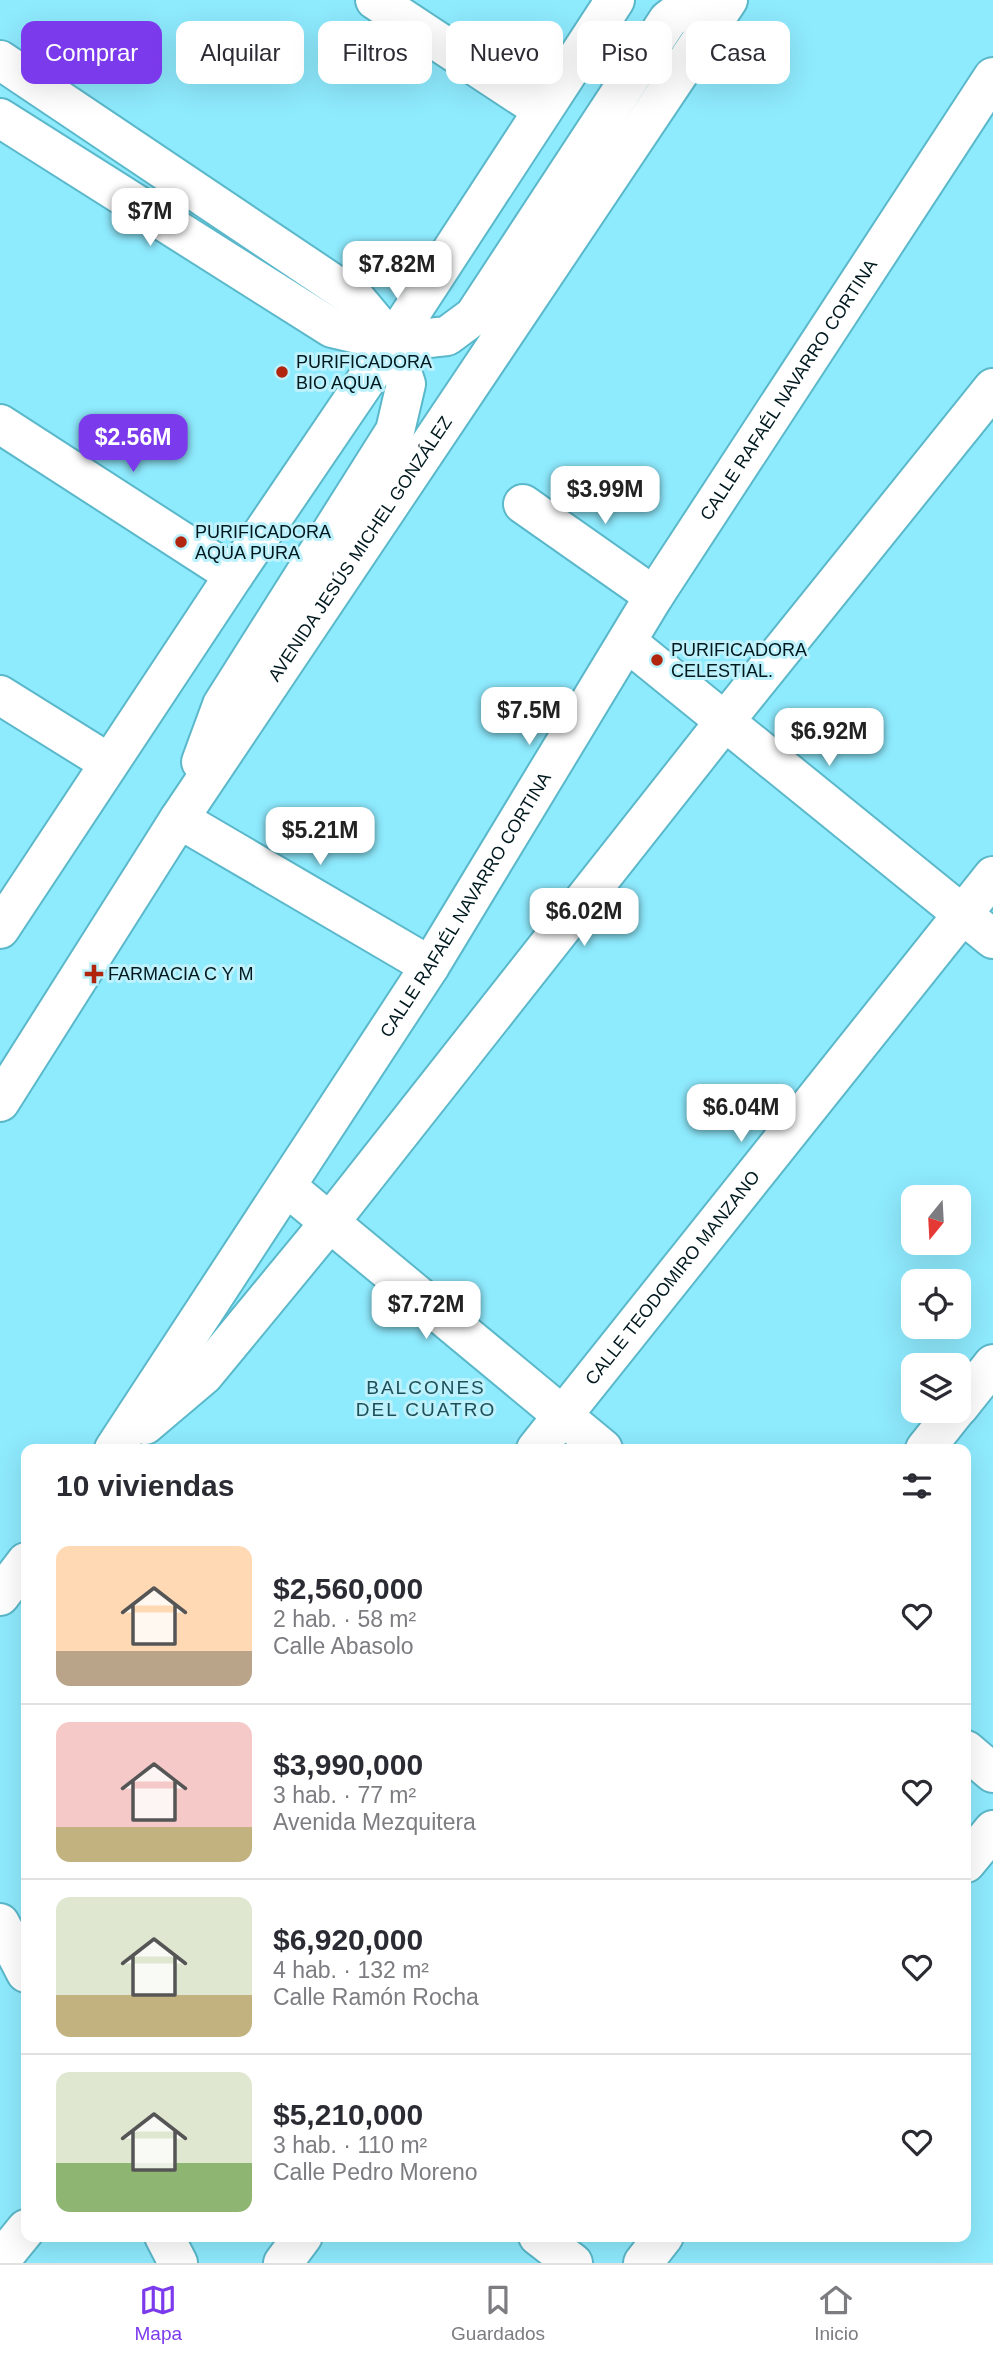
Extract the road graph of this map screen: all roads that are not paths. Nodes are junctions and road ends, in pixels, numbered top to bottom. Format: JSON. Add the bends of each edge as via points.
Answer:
{"nodes":[{"id":1,"x":376,"y":0,"type":"edge"},
{"id":2,"x":615,"y":0,"type":"edge"},
{"id":3,"x":694,"y":0,"type":"edge"},
{"id":4,"x":728,"y":0,"type":"edge"},
{"id":5,"x":0,"y":60,"type":"edge"},
{"id":6,"x":993,"y":77,"type":"edge"},
{"id":7,"x":542,"y":110,"type":"junction"},
{"id":8,"x":0,"y":118,"type":"edge"},
{"id":9,"x":392,"y":342,"type":"junction"},
{"id":10,"x":993,"y":388,"type":"edge"},
{"id":11,"x":0,"y":424,"type":"edge"},
{"id":12,"x":523,"y":504,"type":"dead end"},
{"id":13,"x":234,"y":575,"type":"junction"},
{"id":14,"x":654,"y":596,"type":"junction"},
{"id":15,"x":627,"y":642,"type":"junction"},
{"id":16,"x":0,"y":695,"type":"edge"},
{"id":17,"x":725,"y":721,"type":"junction"},
{"id":18,"x":109,"y":763,"type":"junction"},
{"id":19,"x":179,"y":820,"type":"junction"},
{"id":20,"x":993,"y":876,"type":"edge"},
{"id":21,"x":962,"y":914,"type":"junction"},
{"id":22,"x":0,"y":929,"type":"edge"},
{"id":23,"x":993,"y":939,"type":"edge"},
{"id":24,"x":430,"y":966,"type":"junction"},
{"id":25,"x":0,"y":1102,"type":"edge"},
{"id":26,"x":287,"y":1187,"type":"junction"},
{"id":27,"x":330,"y":1223,"type":"junction"},
{"id":28,"x":993,"y":1364,"type":"edge"},
{"id":29,"x":971,"y":1392,"type":"edge"},
{"id":30,"x":563,"y":1416,"type":"junction"},
{"id":31,"x":946,"y":1423,"type":"edge"},
{"id":32,"x":118,"y":1444,"type":"edge"},
{"id":33,"x":121,"y":1444,"type":"edge"},
{"id":34,"x":540,"y":1444,"type":"edge"},
{"id":35,"x":597,"y":1444,"type":"edge"},
{"id":36,"x":929,"y":1444,"type":"edge"},
{"id":37,"x":21,"y":1569,"type":"edge"},
{"id":38,"x":0,"y":1596,"type":"edge"},
{"id":39,"x":971,"y":1754,"type":"edge"},
{"id":40,"x":993,"y":1773,"type":"edge"},
{"id":41,"x":993,"y":1830,"type":"edge"},
{"id":42,"x":971,"y":1857,"type":"edge"},
{"id":43,"x":0,"y":1923,"type":"edge"},
{"id":44,"x":21,"y":1963,"type":"edge"},
{"id":45,"x":21,"y":2236,"type":"edge"},
{"id":46,"x":167,"y":2242,"type":"edge"},
{"id":47,"x":299,"y":2242,"type":"edge"},
{"id":48,"x":546,"y":2242,"type":"edge"},
{"id":49,"x":659,"y":2242,"type":"edge"},
{"id":50,"x":0,"y":2261,"type":"edge"},
{"id":51,"x":178,"y":2263,"type":"edge"},
{"id":52,"x":283,"y":2263,"type":"edge"},
{"id":53,"x":573,"y":2263,"type":"edge"},
{"id":54,"x":643,"y":2263,"type":"edge"}],
"edges":[{"from":1,"to":7,"type":"street"},
{"from":2,"to":7,"type":"street"},
{"from":3,"to":9,"type":"street","via":[[668,20],[474,316],[447,336]]},
{"from":4,"to":19,"type":"street","name":"AVENIDA JESÚS MICHEL GONZÁLEZ"},
{"from":5,"to":9,"type":"street","via":[[356,299]]},
{"from":6,"to":14,"type":"street","name":"CALLE RAFAÉL NAVARRO CORTINA"},
{"from":7,"to":9,"type":"street"},
{"from":8,"to":9,"type":"street","via":[[332,328]]},
{"from":9,"to":13,"type":"street"},
{"from":9,"to":19,"type":"street","via":[[406,384],[395,431],[222,705]]},
{"from":10,"to":17,"type":"street","name":"CALLE RAFAÉL NAVARRO CORTINA"},
{"from":11,"to":13,"type":"street"},
{"from":12,"to":14,"type":"street"},
{"from":13,"to":18,"type":"street"},
{"from":14,"to":15,"type":"street","name":"CALLE RAFAÉL NAVARRO CORTINA"},
{"from":15,"to":17,"type":"street"},
{"from":15,"to":24,"type":"street","name":"CALLE RAFAÉL NAVARRO CORTINA"},
{"from":16,"to":18,"type":"street"},
{"from":17,"to":21,"type":"street"},
{"from":17,"to":27,"type":"street","name":"CALLE RAFAÉL NAVARRO CORTINA"},
{"from":18,"to":22,"type":"street"},
{"from":19,"to":24,"type":"street"},
{"from":19,"to":25,"type":"street","name":"AVENIDA JESÚS MICHEL GONZÁLEZ"},
{"from":20,"to":21,"type":"street","name":"CALLE TEODOMIRO MANZANO"},
{"from":21,"to":23,"type":"street"},
{"from":21,"to":30,"type":"street","name":"CALLE TEODOMIRO MANZANO"},
{"from":24,"to":26,"type":"street","name":"CALLE RAFAÉL NAVARRO CORTINA"},
{"from":26,"to":27,"type":"street"},
{"from":26,"to":32,"type":"street","name":"CALLE RAFAÉL NAVARRO CORTINA"},
{"from":27,"to":30,"type":"street"},
{"from":27,"to":33,"type":"street","name":"CALLE RAFAÉL NAVARRO CORTINA","via":[[204,1375]]},
{"from":28,"to":29,"type":"street"},
{"from":30,"to":34,"type":"street","name":"CALLE TEODOMIRO MANZANO"},
{"from":30,"to":35,"type":"street"},
{"from":31,"to":36,"type":"street"},
{"from":37,"to":38,"type":"street"},
{"from":39,"to":40,"type":"street"},
{"from":41,"to":42,"type":"street"},
{"from":43,"to":44,"type":"street"},
{"from":45,"to":50,"type":"street"},
{"from":46,"to":51,"type":"street"},
{"from":47,"to":52,"type":"street"},
{"from":48,"to":53,"type":"street"},
{"from":49,"to":54,"type":"street"}]}
